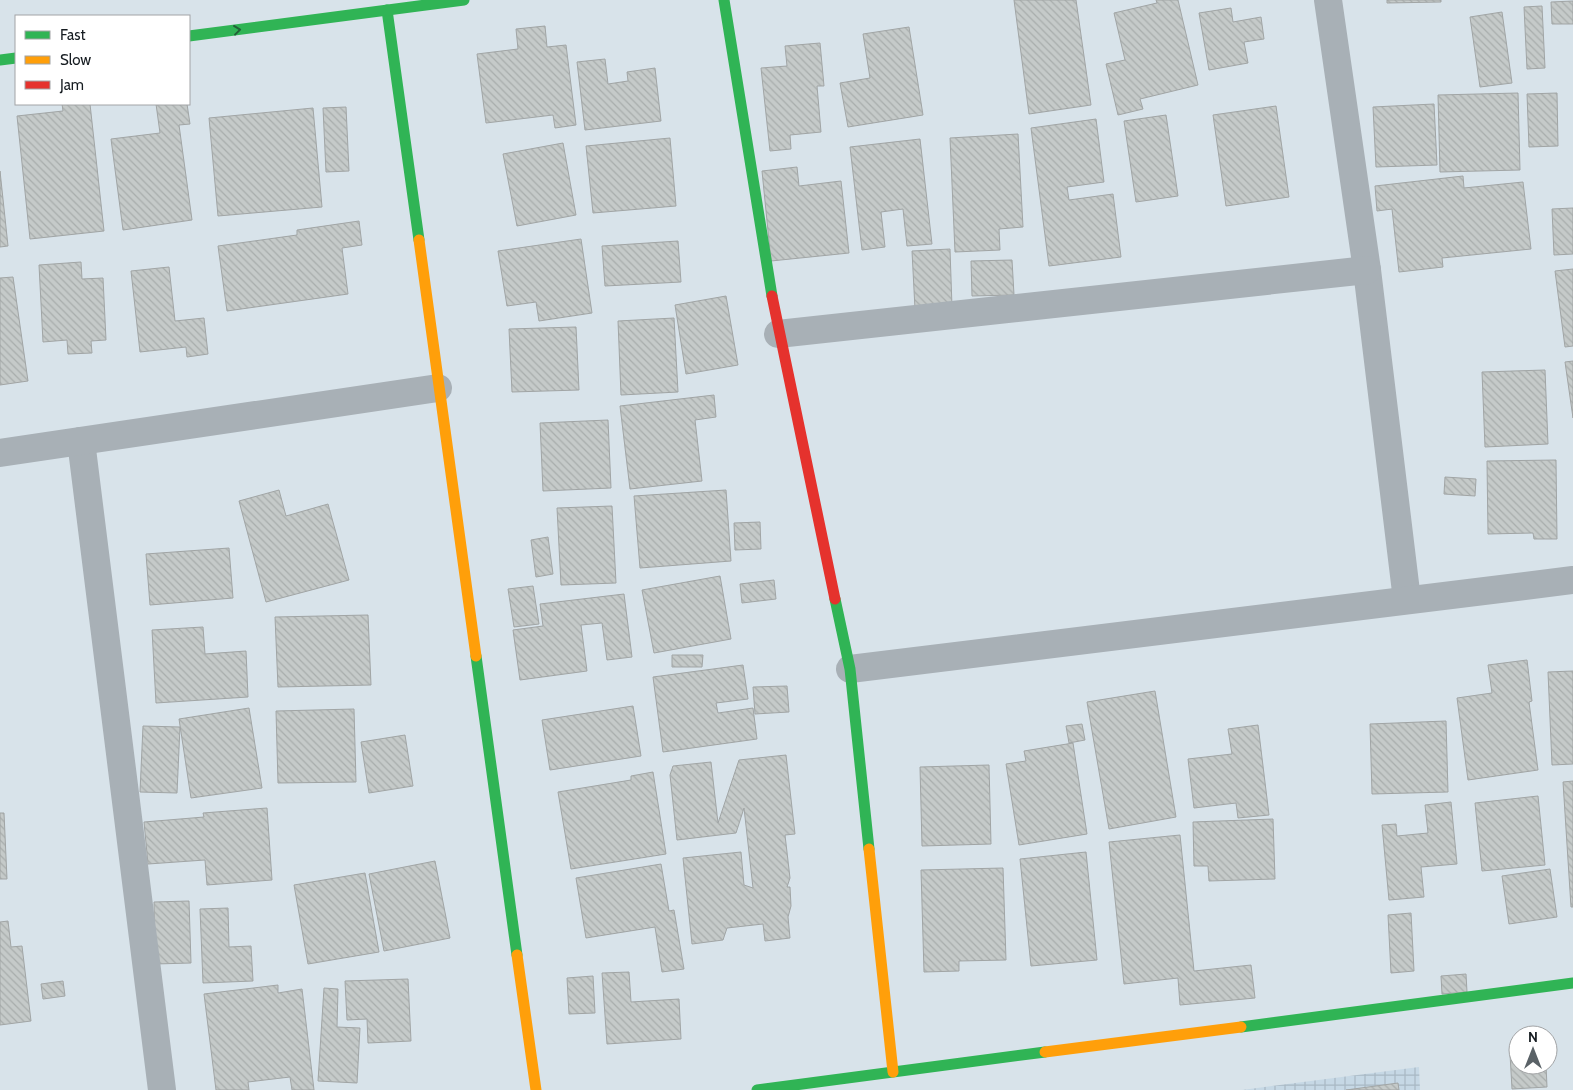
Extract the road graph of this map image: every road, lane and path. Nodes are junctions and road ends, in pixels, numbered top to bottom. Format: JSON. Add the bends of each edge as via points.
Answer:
{"nodes":[{"id":1,"x":464,"y":0,"type":"edge"},
{"id":2,"x":724,"y":0,"type":"edge"},
{"id":3,"x":1328,"y":0,"type":"edge"},
{"id":4,"x":387,"y":10,"type":"junction"},
{"id":5,"x":190,"y":36,"type":"edge"},
{"id":6,"x":15,"y":58,"type":"edge"},
{"id":7,"x":0,"y":60,"type":"edge"},
{"id":8,"x":1368,"y":270,"type":"junction"},
{"id":9,"x":778,"y":334,"type":"junction"},
{"id":10,"x":438,"y":388,"type":"junction"},
{"id":11,"x":81,"y":441,"type":"junction"},
{"id":12,"x":0,"y":453,"type":"edge"},
{"id":13,"x":1573,"y":580,"type":"edge"},
{"id":14,"x":1408,"y":600,"type":"junction"},
{"id":15,"x":850,"y":669,"type":"junction"},
{"id":16,"x":1573,"y":983,"type":"edge"},
{"id":17,"x":893,"y":1072,"type":"junction"},
{"id":18,"x":162,"y":1090,"type":"edge"},
{"id":19,"x":536,"y":1090,"type":"edge"},
{"id":20,"x":757,"y":1090,"type":"edge"}],
"edges":[{"from":1,"to":4,"type":"street"},
{"from":2,"to":9,"type":"street"},
{"from":3,"to":8,"type":"street"},
{"from":5,"to":4,"type":"street","one_way":true},
{"from":4,"to":10,"type":"street"},
{"from":6,"to":7,"type":"street"},
{"from":8,"to":9,"type":"street"},
{"from":8,"to":14,"type":"street"},
{"from":9,"to":15,"type":"street"},
{"from":10,"to":11,"type":"street"},
{"from":10,"to":19,"type":"street"},
{"from":11,"to":12,"type":"street"},
{"from":11,"to":18,"type":"street"},
{"from":13,"to":14,"type":"street"},
{"from":14,"to":15,"type":"street"},
{"from":15,"to":17,"type":"street"},
{"from":16,"to":17,"type":"street"},
{"from":17,"to":20,"type":"street"}]}
